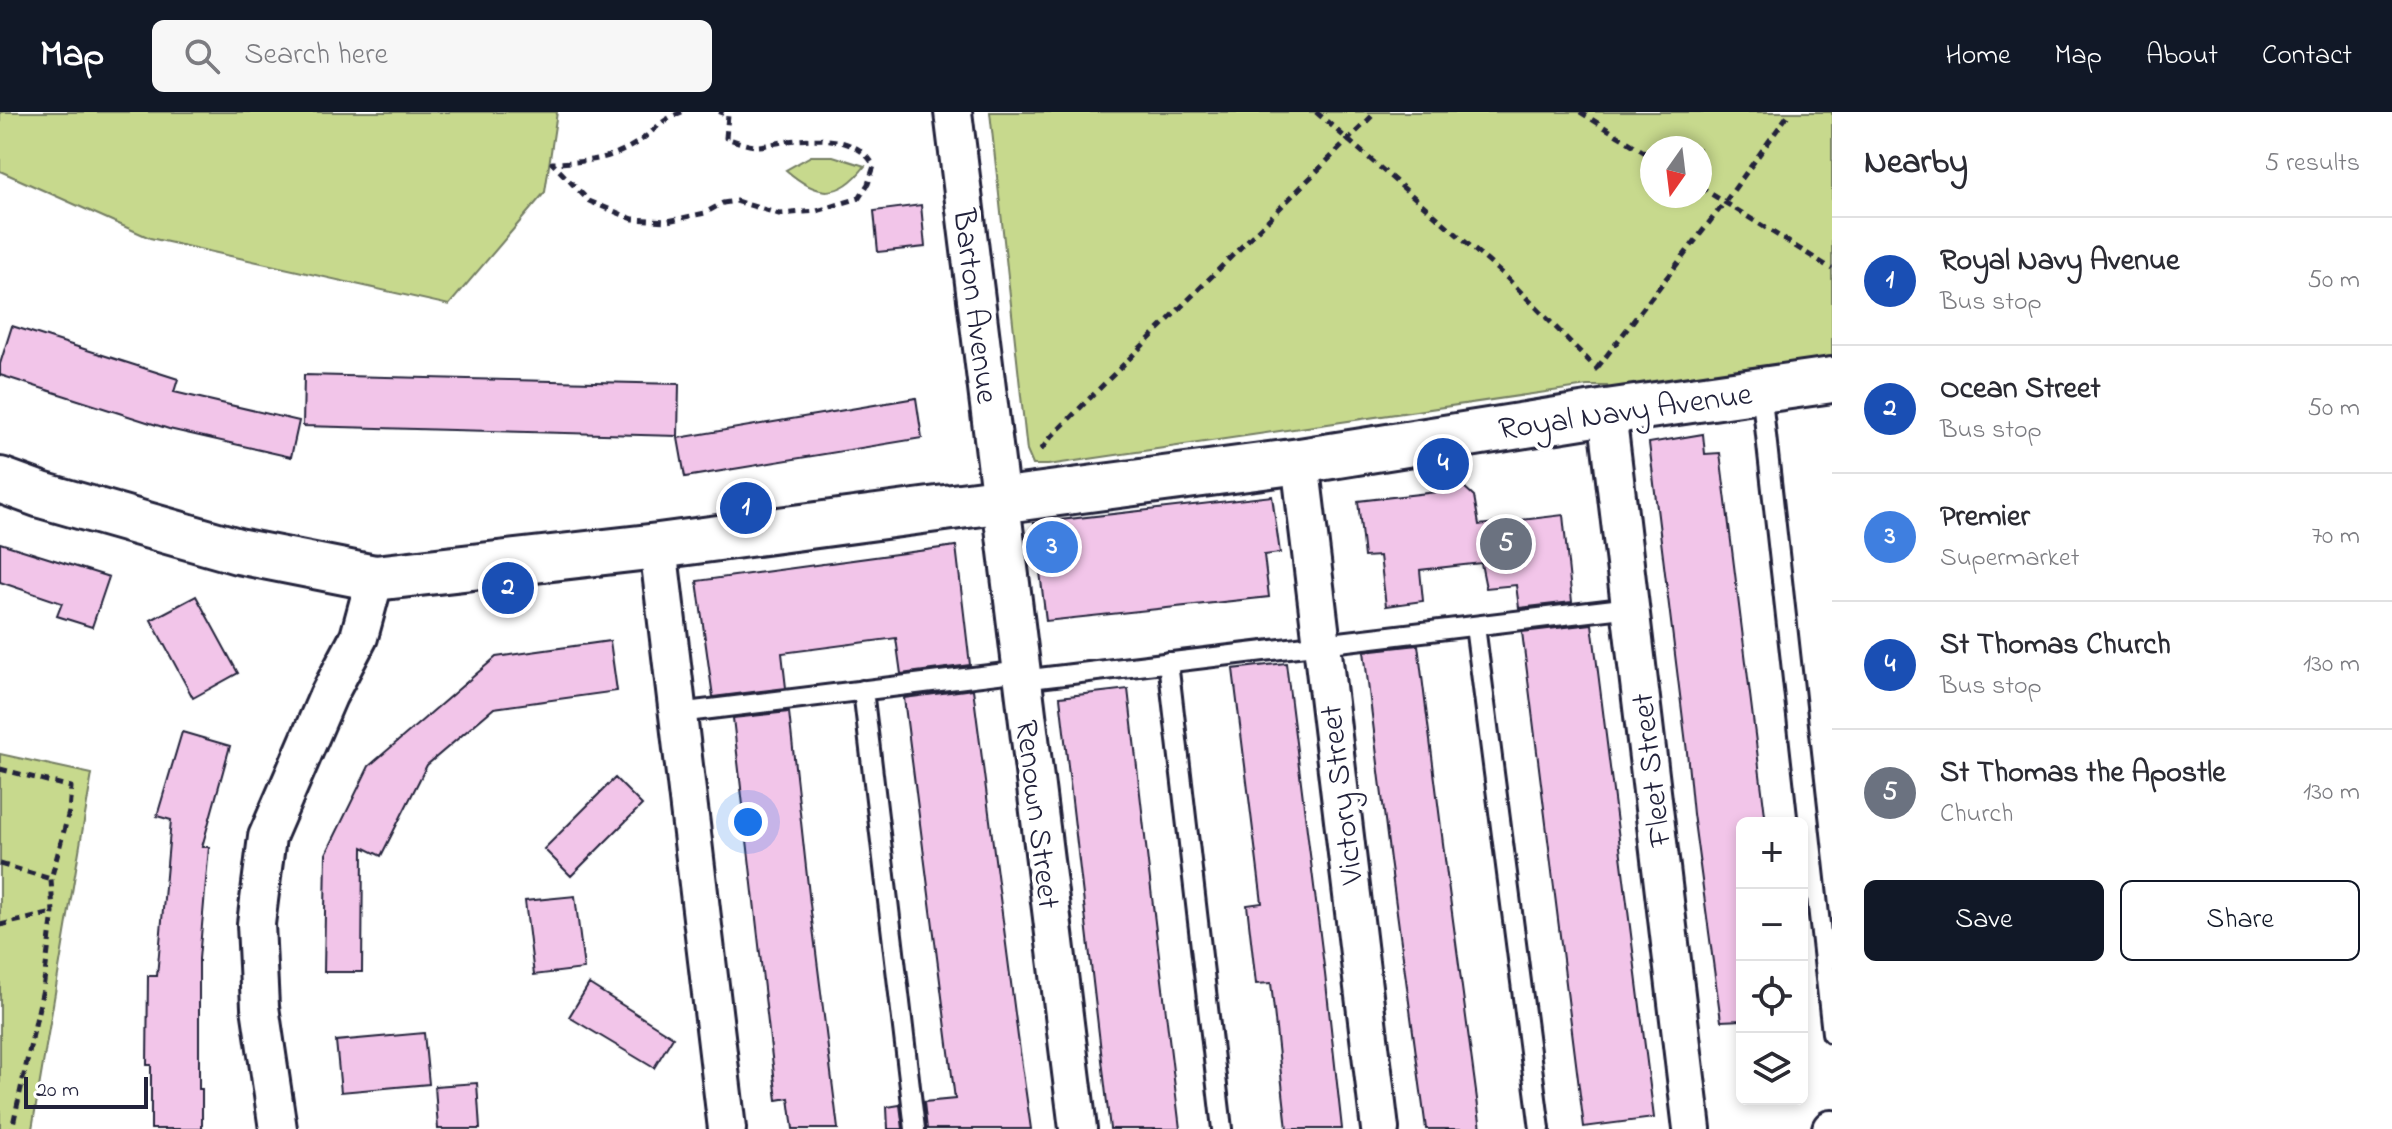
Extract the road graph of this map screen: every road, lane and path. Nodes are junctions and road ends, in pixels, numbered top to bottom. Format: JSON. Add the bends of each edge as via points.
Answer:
{"nodes":[{"id":1,"x":682,"y":112,"type":"edge"},
{"id":2,"x":719,"y":112,"type":"edge"},
{"id":3,"x":953,"y":112,"type":"edge"},
{"id":4,"x":1316,"y":112,"type":"edge"},
{"id":5,"x":1376,"y":112,"type":"edge"},
{"id":6,"x":1580,"y":112,"type":"edge"},
{"id":7,"x":1790,"y":112,"type":"edge"},
{"id":8,"x":729,"y":113,"type":"edge"},
{"id":9,"x":1348,"y":140,"type":"junction"},
{"id":10,"x":1640,"y":150,"type":"edge"},
{"id":11,"x":1712,"y":194,"type":"edge"},
{"id":12,"x":1725,"y":202,"type":"junction"},
{"id":13,"x":1832,"y":269,"type":"edge"},
{"id":14,"x":1832,"y":380,"type":"edge"},
{"id":15,"x":1761,"y":390,"type":"junction"},
{"id":16,"x":1607,"y":412,"type":"junction"},
{"id":17,"x":1300,"y":461,"type":"junction"},
{"id":18,"x":0,"y":480,"type":"edge"},
{"id":19,"x":998,"y":481,"type":"junction"},
{"id":20,"x":658,"y":546,"type":"junction"},
{"id":21,"x":375,"y":578,"type":"junction"},
{"id":22,"x":1631,"y":607,"type":"junction"},
{"id":23,"x":1475,"y":626,"type":"junction"},
{"id":24,"x":1322,"y":643,"type":"junction"},
{"id":25,"x":1168,"y":662,"type":"junction"},
{"id":26,"x":1022,"y":676,"type":"junction"},
{"id":27,"x":863,"y":690,"type":"junction"},
{"id":28,"x":678,"y":713,"type":"junction"},
{"id":29,"x":0,"y":769,"type":"edge"},
{"id":30,"x":0,"y":864,"type":"edge"},
{"id":31,"x":51,"y":879,"type":"junction"},
{"id":32,"x":53,"y":913,"type":"junction"},
{"id":33,"x":0,"y":925,"type":"edge"},
{"id":34,"x":1832,"y":1033,"type":"edge"},
{"id":35,"x":12,"y":1129,"type":"edge"},
{"id":36,"x":278,"y":1129,"type":"edge"},
{"id":37,"x":727,"y":1129,"type":"edge"},
{"id":38,"x":915,"y":1129,"type":"edge"},
{"id":39,"x":1078,"y":1129,"type":"edge"},
{"id":40,"x":1222,"y":1129,"type":"edge"},
{"id":41,"x":1380,"y":1129,"type":"edge"},
{"id":42,"x":1540,"y":1129,"type":"edge"},
{"id":43,"x":1692,"y":1129,"type":"edge"}],
"edges":[{"from":1,"to":8,"type":"path","via":[[663,119],[618,155],[552,163],[589,201],[633,219],[668,221],[736,201],[779,214],[817,211],[859,198],[868,184],[874,166],[868,154],[854,146],[831,139],[757,146],[726,138]]},
{"from":2,"to":8,"type":"path"},
{"from":3,"to":19,"type":"street","name":"Barton Avenue"},
{"from":4,"to":9,"type":"path"},
{"from":5,"to":9,"type":"path"},
{"from":6,"to":10,"type":"path"},
{"from":7,"to":12,"type":"path"},
{"from":9,"to":12,"type":"path","via":[[1507,278],[1597,368]]},
{"from":9,"to":19,"type":"path","via":[[1051,437],[1036,458]]},
{"from":11,"to":12,"type":"path"},
{"from":12,"to":13,"type":"path"},
{"from":14,"to":15,"type":"street","name":"Royal Navy Avenue"},
{"from":15,"to":16,"type":"street","name":"Royal Navy Avenue"},
{"from":15,"to":34,"type":"lane"},
{"from":16,"to":17,"type":"street","name":"Royal Navy Avenue"},
{"from":16,"to":22,"type":"street","name":"Fleet Street"},
{"from":17,"to":19,"type":"street","name":"Royal Navy Avenue"},
{"from":17,"to":24,"type":"street","name":"Victory Street"},
{"from":18,"to":21,"type":"street","name":"Royal Navy Avenue","via":[[238,551]]},
{"from":19,"to":20,"type":"street","name":"Royal Navy Avenue"},
{"from":19,"to":26,"type":"street","name":"Renown Street"},
{"from":20,"to":21,"type":"street","name":"Royal Navy Avenue"},
{"from":20,"to":28,"type":"street"},
{"from":21,"to":36,"type":"street","via":[[359,637],[267,837],[256,924],[260,1007]]},
{"from":22,"to":23,"type":"lane"},
{"from":22,"to":43,"type":"street","name":"Fleet Street"},
{"from":23,"to":24,"type":"lane"},
{"from":23,"to":42,"type":"lane"},
{"from":24,"to":25,"type":"lane"},
{"from":24,"to":41,"type":"street","name":"Victory Street"},
{"from":25,"to":26,"type":"lane"},
{"from":25,"to":40,"type":"lane"},
{"from":26,"to":27,"type":"lane"},
{"from":26,"to":39,"type":"street","name":"Renown Street"},
{"from":27,"to":28,"type":"lane"},
{"from":27,"to":38,"type":"lane"},
{"from":28,"to":37,"type":"street"},
{"from":29,"to":31,"type":"path","via":[[71,787]]},
{"from":30,"to":31,"type":"path"},
{"from":31,"to":32,"type":"path"},
{"from":32,"to":33,"type":"path"},
{"from":32,"to":35,"type":"path","via":[[43,989]]}]}
